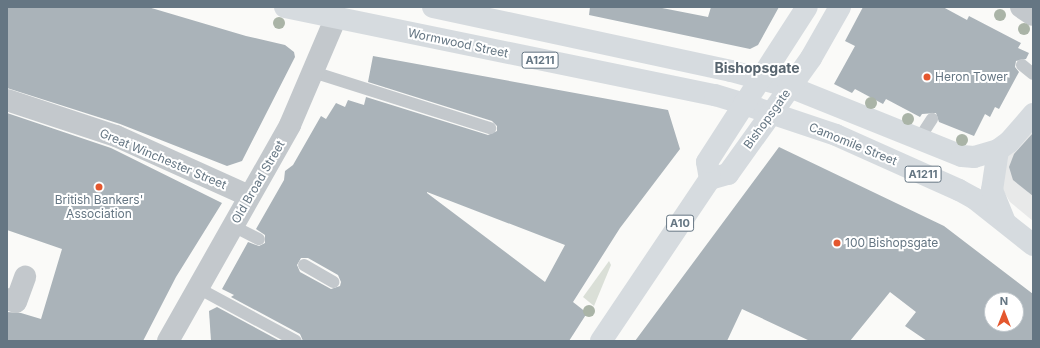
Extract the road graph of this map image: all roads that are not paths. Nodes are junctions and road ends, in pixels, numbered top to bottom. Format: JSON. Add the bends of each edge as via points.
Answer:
{"nodes":[{"id":1,"x":285,"y":7,"type":"edge"},
{"id":2,"x":433,"y":7,"type":"edge"},
{"id":3,"x":807,"y":7,"type":"edge"},
{"id":4,"x":840,"y":7,"type":"edge"},
{"id":5,"x":1021,"y":7,"type":"edge"},
{"id":6,"x":1033,"y":14,"type":"edge"},
{"id":7,"x":336,"y":18,"type":"junction"},
{"id":8,"x":1022,"y":65,"type":"dead end"},
{"id":9,"x":313,"y":72,"type":"junction"},
{"id":10,"x":1033,"y":74,"type":"edge"},
{"id":11,"x":759,"y":78,"type":"junction"},
{"id":12,"x":790,"y":87,"type":"junction"},
{"id":13,"x":7,"y":100,"type":"edge"},
{"id":14,"x":744,"y":104,"type":"junction"},
{"id":15,"x":772,"y":113,"type":"junction"},
{"id":16,"x":1033,"y":114,"type":"edge"},
{"id":17,"x":932,"y":119,"type":"dead end"},
{"id":18,"x":490,"y":128,"type":"dead end"},
{"id":19,"x":919,"y":139,"type":"junction"},
{"id":20,"x":998,"y":150,"type":"junction"},
{"id":21,"x":710,"y":178,"type":"junction"},
{"id":22,"x":249,"y":196,"type":"junction"},
{"id":23,"x":1005,"y":221,"type":"junction"},
{"id":24,"x":233,"y":226,"type":"junction"},
{"id":25,"x":258,"y":239,"type":"dead end"},
{"id":26,"x":1033,"y":245,"type":"edge"},
{"id":27,"x":304,"y":265,"type":"dead end"},
{"id":28,"x":25,"y":277,"type":"dead end"},
{"id":29,"x":334,"y":282,"type":"dead end"},
{"id":30,"x":198,"y":288,"type":"junction"},
{"id":31,"x":12,"y":300,"type":"edge"},
{"id":32,"x":168,"y":341,"type":"edge"},
{"id":33,"x":296,"y":341,"type":"edge"},
{"id":34,"x":601,"y":341,"type":"edge"}],
"edges":[{"from":1,"to":7,"type":"main road","number":"A1211"},
{"from":2,"to":11,"type":"main road","number":"A1211"},
{"from":3,"to":11,"type":"main road","via":[[786,44]]},
{"from":4,"to":12,"type":"main road","name":"Bishopsgate","via":[[811,58]]},
{"from":5,"to":6,"type":"street"},
{"from":7,"to":9,"type":"street","name":"Old Broad Street"},
{"from":7,"to":14,"type":"main road","name":"Wormwood Street","number":"A1211","via":[[715,95]]},
{"from":8,"to":10,"type":"lane"},
{"from":9,"to":18,"type":"lane"},
{"from":9,"to":22,"type":"street","name":"Old Broad Street","via":[[290,125]]},
{"from":11,"to":12,"type":"main road"},
{"from":11,"to":14,"type":"main road"},
{"from":12,"to":15,"type":"main road","name":"Bishopsgate"},
{"from":12,"to":19,"type":"main road","number":"A1211"},
{"from":13,"to":22,"type":"street","name":"Great Winchester Street","via":[[116,136]]},
{"from":14,"to":15,"type":"main road","name":"Wormwood Street"},
{"from":14,"to":21,"type":"main road","via":[[708,162]]},
{"from":15,"to":21,"type":"main road","name":"Bishopsgate","via":[[728,174]]},
{"from":15,"to":23,"type":"main road","name":"Camomile Street","number":"A1211","via":[[836,135],[952,187],[975,199]]},
{"from":16,"to":20,"type":"main road","number":"A1211"},
{"from":17,"to":19,"type":"lane"},
{"from":19,"to":20,"type":"main road","number":"A1211","via":[[951,153],[974,157]]},
{"from":20,"to":23,"type":"main road","number":"A1211","via":[[992,190]]},
{"from":21,"to":34,"type":"main road","number":"A10"},
{"from":22,"to":24,"type":"street","name":"Old Broad Street"},
{"from":23,"to":26,"type":"main road","name":"Camomile Street","number":"A1211"},
{"from":24,"to":25,"type":"lane"},
{"from":24,"to":30,"type":"street","name":"Old Broad Street"},
{"from":27,"to":29,"type":"lane"},
{"from":28,"to":31,"type":"street"},
{"from":30,"to":32,"type":"street","name":"Old Broad Street"},
{"from":30,"to":33,"type":"lane"}]}
